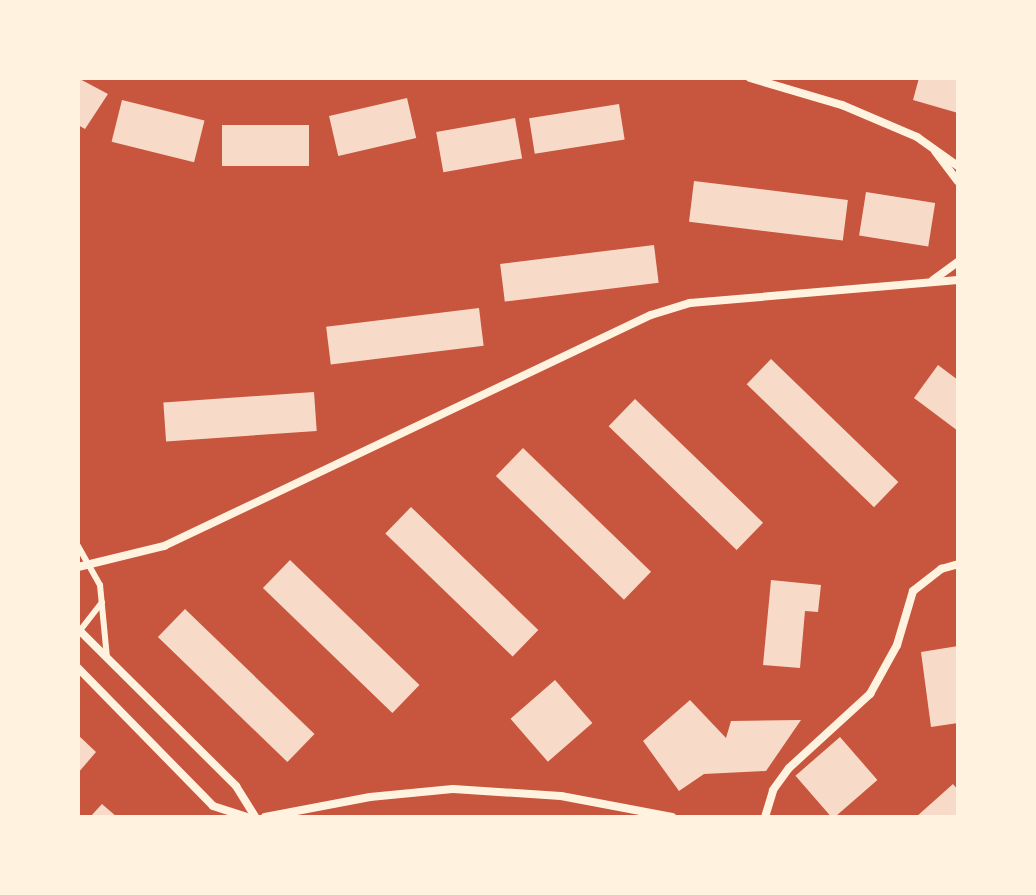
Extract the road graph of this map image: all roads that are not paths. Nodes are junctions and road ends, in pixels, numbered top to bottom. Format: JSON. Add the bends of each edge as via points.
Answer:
{"nodes":[{"id":1,"x":750,"y":78,"type":"edge"},
{"id":2,"x":932,"y":147,"type":"junction"},
{"id":3,"x":958,"y":166,"type":"edge"},
{"id":4,"x":958,"y":181,"type":"edge"},
{"id":5,"x":958,"y":262,"type":"edge"},
{"id":6,"x":958,"y":280,"type":"edge"},
{"id":7,"x":928,"y":283,"type":"junction"},
{"id":8,"x":78,"y":546,"type":"edge"},
{"id":9,"x":958,"y":564,"type":"edge"},
{"id":10,"x":94,"y":565,"type":"junction"},
{"id":11,"x":78,"y":567,"type":"edge"},
{"id":12,"x":102,"y":601,"type":"junction"},
{"id":13,"x":79,"y":631,"type":"edge"},
{"id":14,"x":107,"y":658,"type":"junction"},
{"id":15,"x":78,"y":668,"type":"edge"},
{"id":16,"x":213,"y":806,"type":"junction"},
{"id":17,"x":217,"y":817,"type":"edge"},
{"id":18,"x":247,"y":817,"type":"edge"},
{"id":19,"x":255,"y":817,"type":"edge"},
{"id":20,"x":265,"y":817,"type":"edge"},
{"id":21,"x":672,"y":817,"type":"edge"},
{"id":22,"x":765,"y":817,"type":"edge"}],
"edges":[{"from":1,"to":2,"type":"street","via":[[842,105]]},
{"from":2,"to":3,"type":"street"},
{"from":2,"to":4,"type":"street"},
{"from":5,"to":7,"type":"street"},
{"from":6,"to":7,"type":"street"},
{"from":7,"to":10,"type":"street","via":[[690,303],[651,315],[164,546]]},
{"from":8,"to":10,"type":"lane"},
{"from":9,"to":22,"type":"street","via":[[941,569],[913,591],[897,645],[870,694],[789,768],[773,790]]},
{"from":10,"to":11,"type":"street"},
{"from":10,"to":12,"type":"lane"},
{"from":12,"to":13,"type":"lane"},
{"from":12,"to":14,"type":"lane"},
{"from":13,"to":14,"type":"street"},
{"from":14,"to":19,"type":"street","via":[[236,786]]},
{"from":15,"to":16,"type":"street"},
{"from":16,"to":17,"type":"street"},
{"from":16,"to":18,"type":"street"},
{"from":20,"to":21,"type":"street","via":[[370,797],[453,789],[561,796]]}]}
